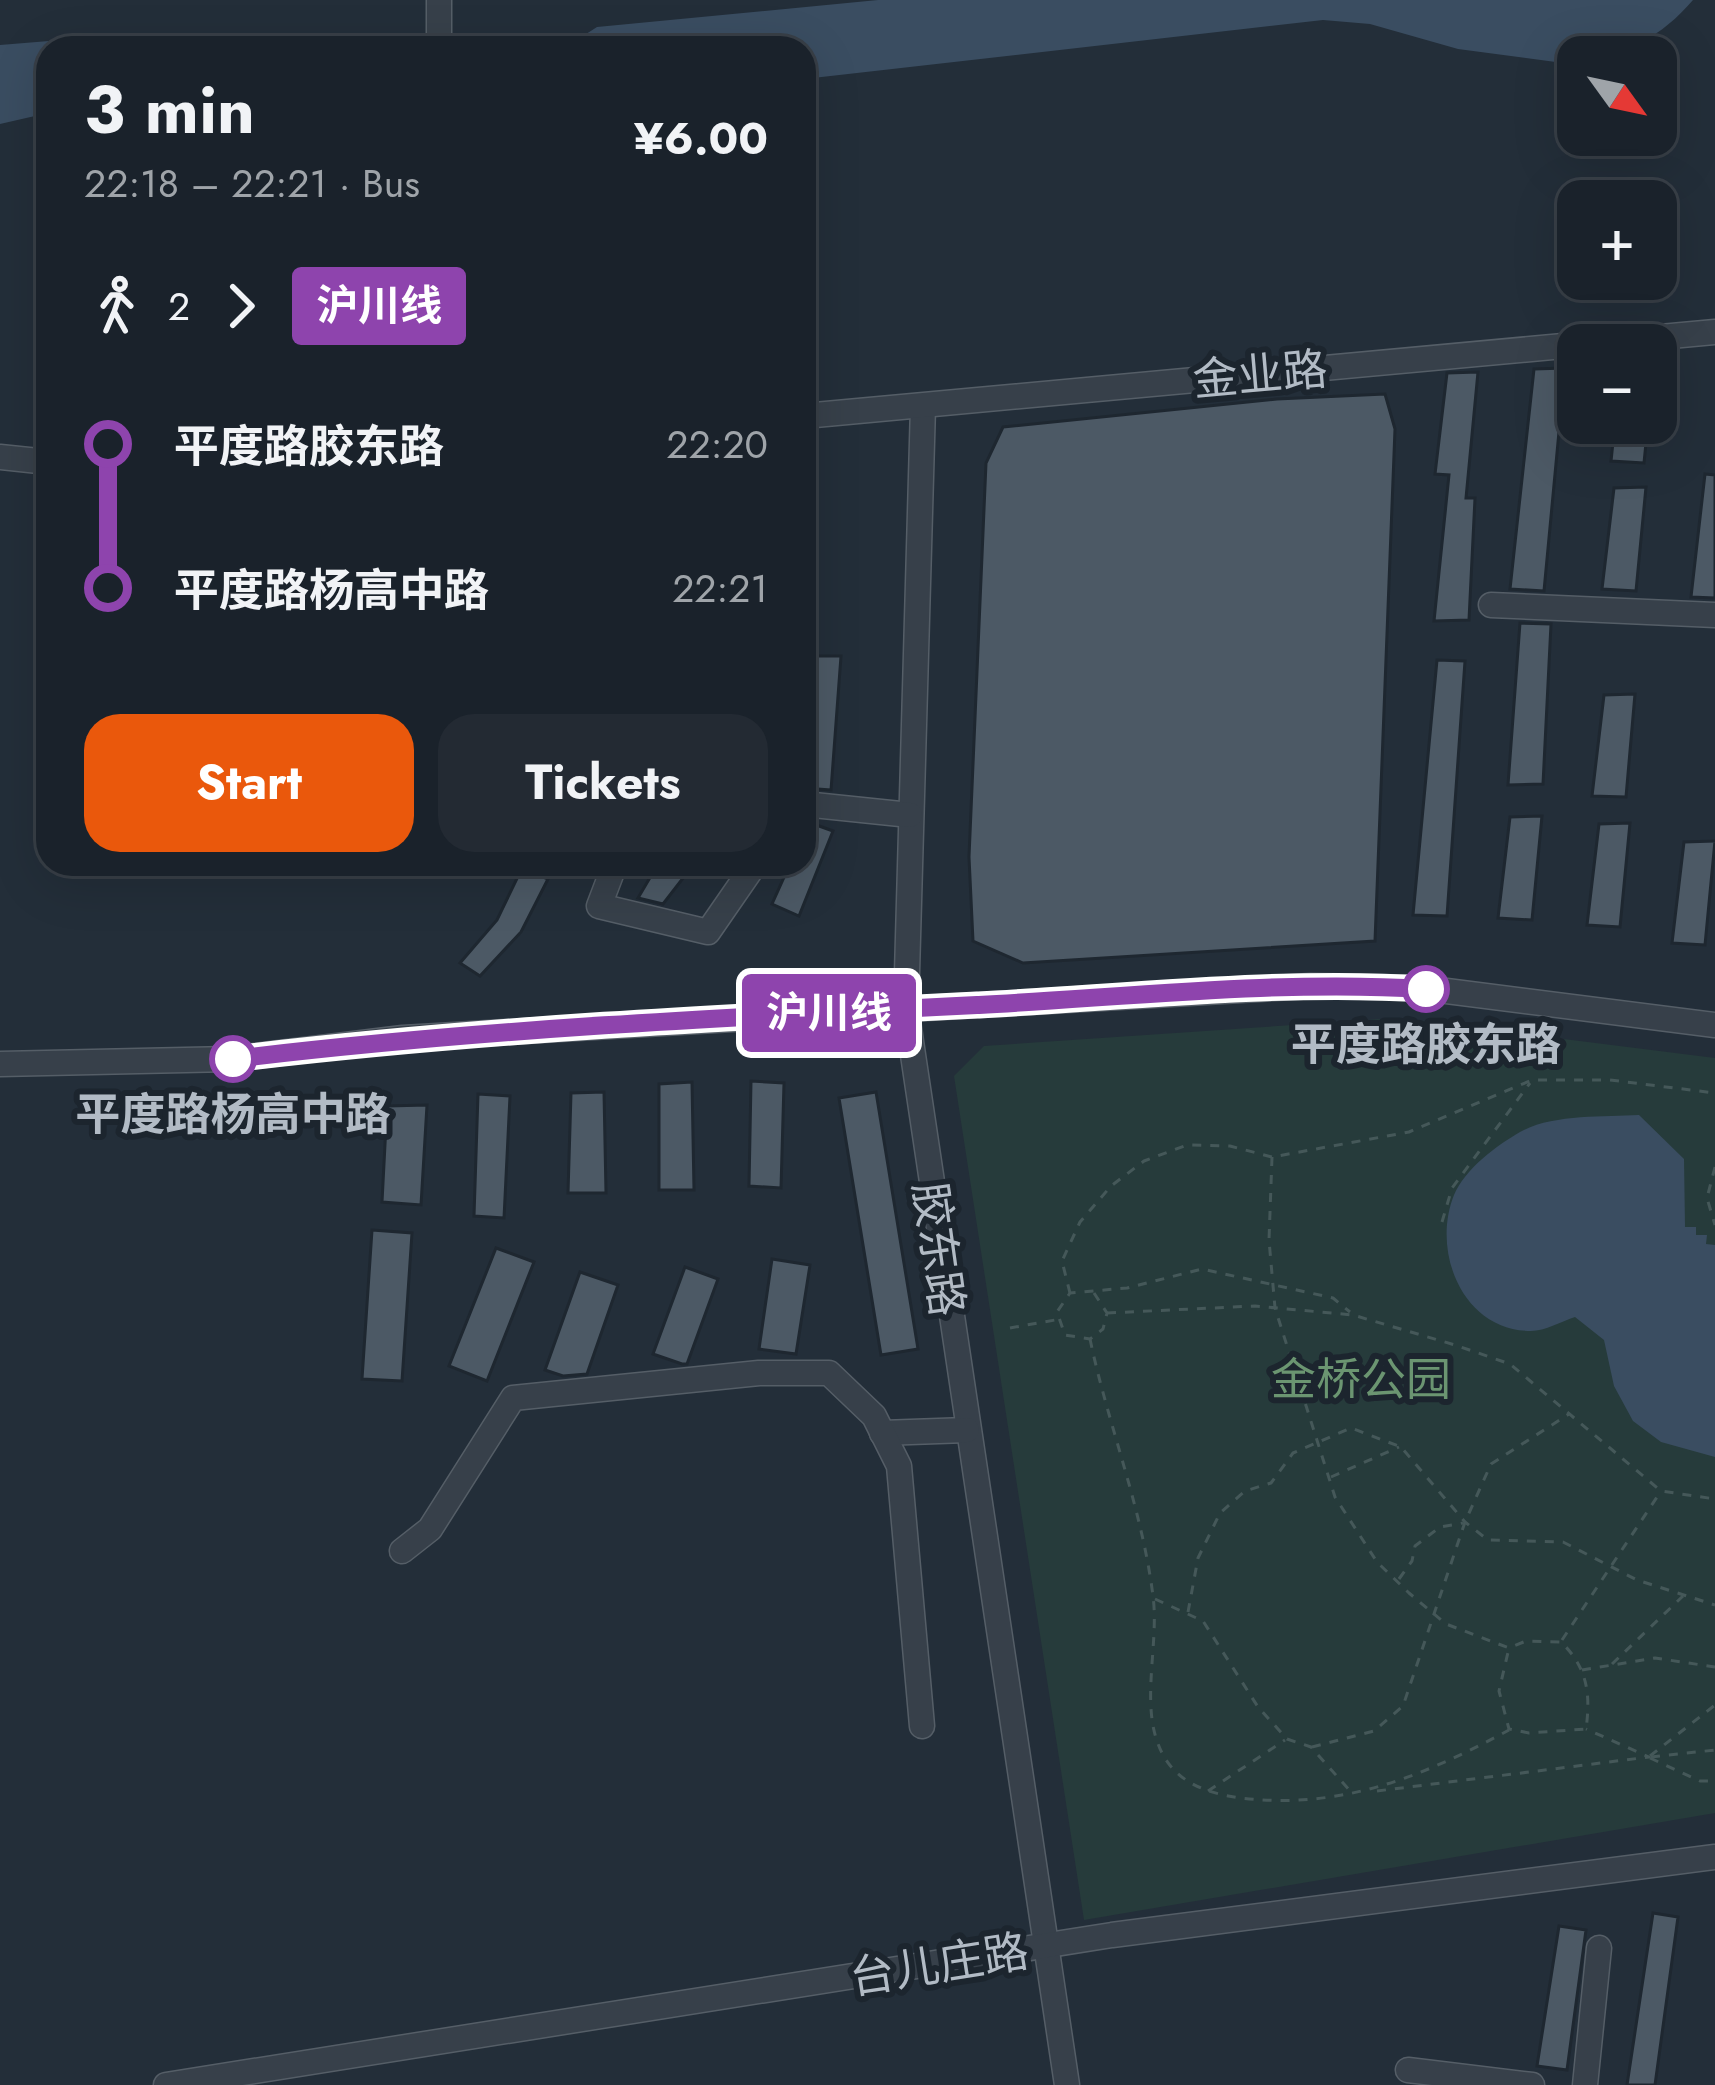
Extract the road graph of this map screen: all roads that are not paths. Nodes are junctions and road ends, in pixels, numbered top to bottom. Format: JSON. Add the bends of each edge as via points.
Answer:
{"nodes":[{"id":1,"x":440,"y":0,"type":"edge"},
{"id":2,"x":439,"y":36,"type":"edge"},
{"id":3,"x":1715,"y":332,"type":"edge"},
{"id":4,"x":923,"y":406,"type":"junction"},
{"id":5,"x":816,"y":415,"type":"edge"},
{"id":6,"x":0,"y":457,"type":"edge"},
{"id":7,"x":36,"y":461,"type":"edge"},
{"id":8,"x":1491,"y":605,"type":"dead end"},
{"id":9,"x":1715,"y":615,"type":"edge"},
{"id":10,"x":816,"y":805,"type":"edge"},
{"id":11,"x":910,"y":815,"type":"junction"},
{"id":12,"x":610,"y":876,"type":"edge"},
{"id":13,"x":746,"y":876,"type":"edge"},
{"id":14,"x":905,"y":1008,"type":"junction"},
{"id":15,"x":1715,"y":1025,"type":"edge"},
{"id":16,"x":0,"y":1064,"type":"edge"},
{"id":17,"x":967,"y":1430,"type":"junction"},
{"id":18,"x":883,"y":1433,"type":"junction"},
{"id":19,"x":402,"y":1551,"type":"dead end"},
{"id":20,"x":922,"y":1726,"type":"dead end"},
{"id":21,"x":1715,"y":1857,"type":"edge"},
{"id":22,"x":1045,"y":1947,"type":"junction"},
{"id":23,"x":1599,"y":1948,"type":"dead end"},
{"id":24,"x":1408,"y":2070,"type":"dead end"},
{"id":25,"x":166,"y":2085,"type":"edge"},
{"id":26,"x":1066,"y":2085,"type":"edge"},
{"id":27,"x":1532,"y":2085,"type":"edge"},
{"id":28,"x":1585,"y":2085,"type":"edge"}],
"edges":[{"from":1,"to":2,"type":"street"},
{"from":3,"to":4,"type":"street","name":"金业路"},
{"from":4,"to":5,"type":"street","name":"金业路"},
{"from":4,"to":11,"type":"street","name":"胶东路"},
{"from":6,"to":7,"type":"street"},
{"from":8,"to":9,"type":"street"},
{"from":10,"to":11,"type":"street"},
{"from":11,"to":14,"type":"street","name":"胶东路"},
{"from":12,"to":13,"type":"street","via":[[598,905],[708,932]]},
{"from":14,"to":15,"type":"street","via":[[1311,986],[1423,988]]},
{"from":14,"to":16,"type":"street","via":[[403,1038],[231,1059]]},
{"from":14,"to":17,"type":"street","name":"胶东路"},
{"from":17,"to":18,"type":"street"},
{"from":17,"to":22,"type":"street","name":"胶东路"},
{"from":18,"to":19,"type":"street","via":[[829,1373],[513,1398],[430,1529]]},
{"from":18,"to":20,"type":"street","via":[[898,1466]]},
{"from":21,"to":22,"type":"street","name":"台儿庄路"},
{"from":22,"to":25,"type":"street","name":"台儿庄路"},
{"from":22,"to":26,"type":"street","name":"胶东路"},
{"from":23,"to":28,"type":"street"},
{"from":24,"to":27,"type":"street"}]}
